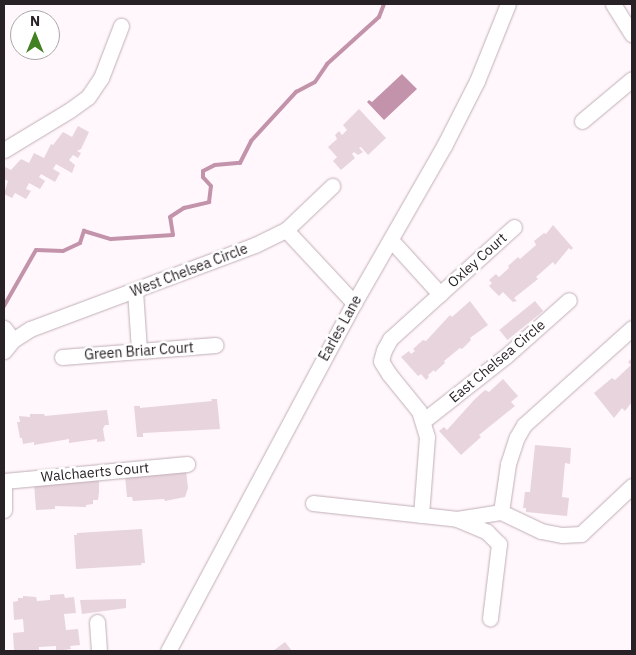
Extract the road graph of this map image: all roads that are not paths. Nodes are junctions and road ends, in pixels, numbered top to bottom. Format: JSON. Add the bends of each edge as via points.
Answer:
{"nodes":[{"id":1,"x":508,"y":4,"type":"edge"},
{"id":2,"x":613,"y":4,"type":"edge"},
{"id":3,"x":121,"y":26,"type":"dead end"},
{"id":4,"x":632,"y":34,"type":"edge"},
{"id":5,"x":632,"y":79,"type":"edge"},
{"id":6,"x":582,"y":121,"type":"dead end"},
{"id":7,"x":4,"y":150,"type":"edge"},
{"id":8,"x":332,"y":186,"type":"dead end"},
{"id":9,"x":514,"y":227,"type":"dead end"},
{"id":10,"x":286,"y":230,"type":"junction"},
{"id":11,"x":391,"y":240,"type":"junction"},
{"id":12,"x":135,"y":291,"type":"junction"},
{"id":13,"x":440,"y":294,"type":"junction"},
{"id":14,"x":569,"y":300,"type":"dead end"},
{"id":15,"x":354,"y":303,"type":"junction"},
{"id":16,"x":632,"y":328,"type":"edge"},
{"id":17,"x":7,"y":340,"type":"edge"},
{"id":18,"x":216,"y":345,"type":"dead end"},
{"id":19,"x":139,"y":350,"type":"junction"},
{"id":20,"x":62,"y":357,"type":"dead end"},
{"id":21,"x":423,"y":421,"type":"junction"},
{"id":22,"x":187,"y":464,"type":"dead end"},
{"id":23,"x":4,"y":483,"type":"edge"},
{"id":24,"x":632,"y":486,"type":"edge"},
{"id":25,"x":312,"y":503,"type":"dead end"},
{"id":26,"x":4,"y":510,"type":"edge"},
{"id":27,"x":501,"y":512,"type":"junction"},
{"id":28,"x":421,"y":515,"type":"junction"},
{"id":29,"x":457,"y":519,"type":"junction"},
{"id":30,"x":490,"y":618,"type":"dead end"},
{"id":31,"x":97,"y":622,"type":"dead end"},
{"id":32,"x":100,"y":651,"type":"edge"},
{"id":33,"x":168,"y":651,"type":"edge"}],
"edges":[{"from":1,"to":11,"type":"street","name":"Earles Lane","via":[[477,81]]},
{"from":2,"to":4,"type":"street"},
{"from":3,"to":7,"type":"street","via":[[101,78],[88,97]]},
{"from":5,"to":6,"type":"street"},
{"from":8,"to":10,"type":"street","name":"West Chelsea Circle"},
{"from":9,"to":13,"type":"street","name":"Oxley Court"},
{"from":10,"to":12,"type":"street","name":"West Chelsea Circle","via":[[255,246]]},
{"from":10,"to":15,"type":"street"},
{"from":11,"to":13,"type":"street"},
{"from":11,"to":15,"type":"street","name":"Earles Lane"},
{"from":12,"to":17,"type":"street","name":"West Chelsea Circle"},
{"from":12,"to":19,"type":"street"},
{"from":13,"to":21,"type":"street","via":[[390,338],[381,361]]},
{"from":14,"to":21,"type":"street","name":"East Chelsea Circle","via":[[506,356]]},
{"from":15,"to":33,"type":"street","name":"Earles Lane"},
{"from":16,"to":27,"type":"street","via":[[524,425],[508,464]]},
{"from":18,"to":19,"type":"street","name":"Green Briar Court"},
{"from":19,"to":20,"type":"street","name":"Green Briar Court"},
{"from":21,"to":28,"type":"street","via":[[427,454]]},
{"from":22,"to":23,"type":"street","name":"Walchaerts Court"},
{"from":23,"to":26,"type":"street"},
{"from":24,"to":27,"type":"street","via":[[581,534],[562,536],[541,531]]},
{"from":25,"to":28,"type":"street"},
{"from":27,"to":29,"type":"street"},
{"from":28,"to":29,"type":"street"},
{"from":29,"to":30,"type":"street","via":[[487,532],[499,544]]},
{"from":31,"to":32,"type":"street"}]}
